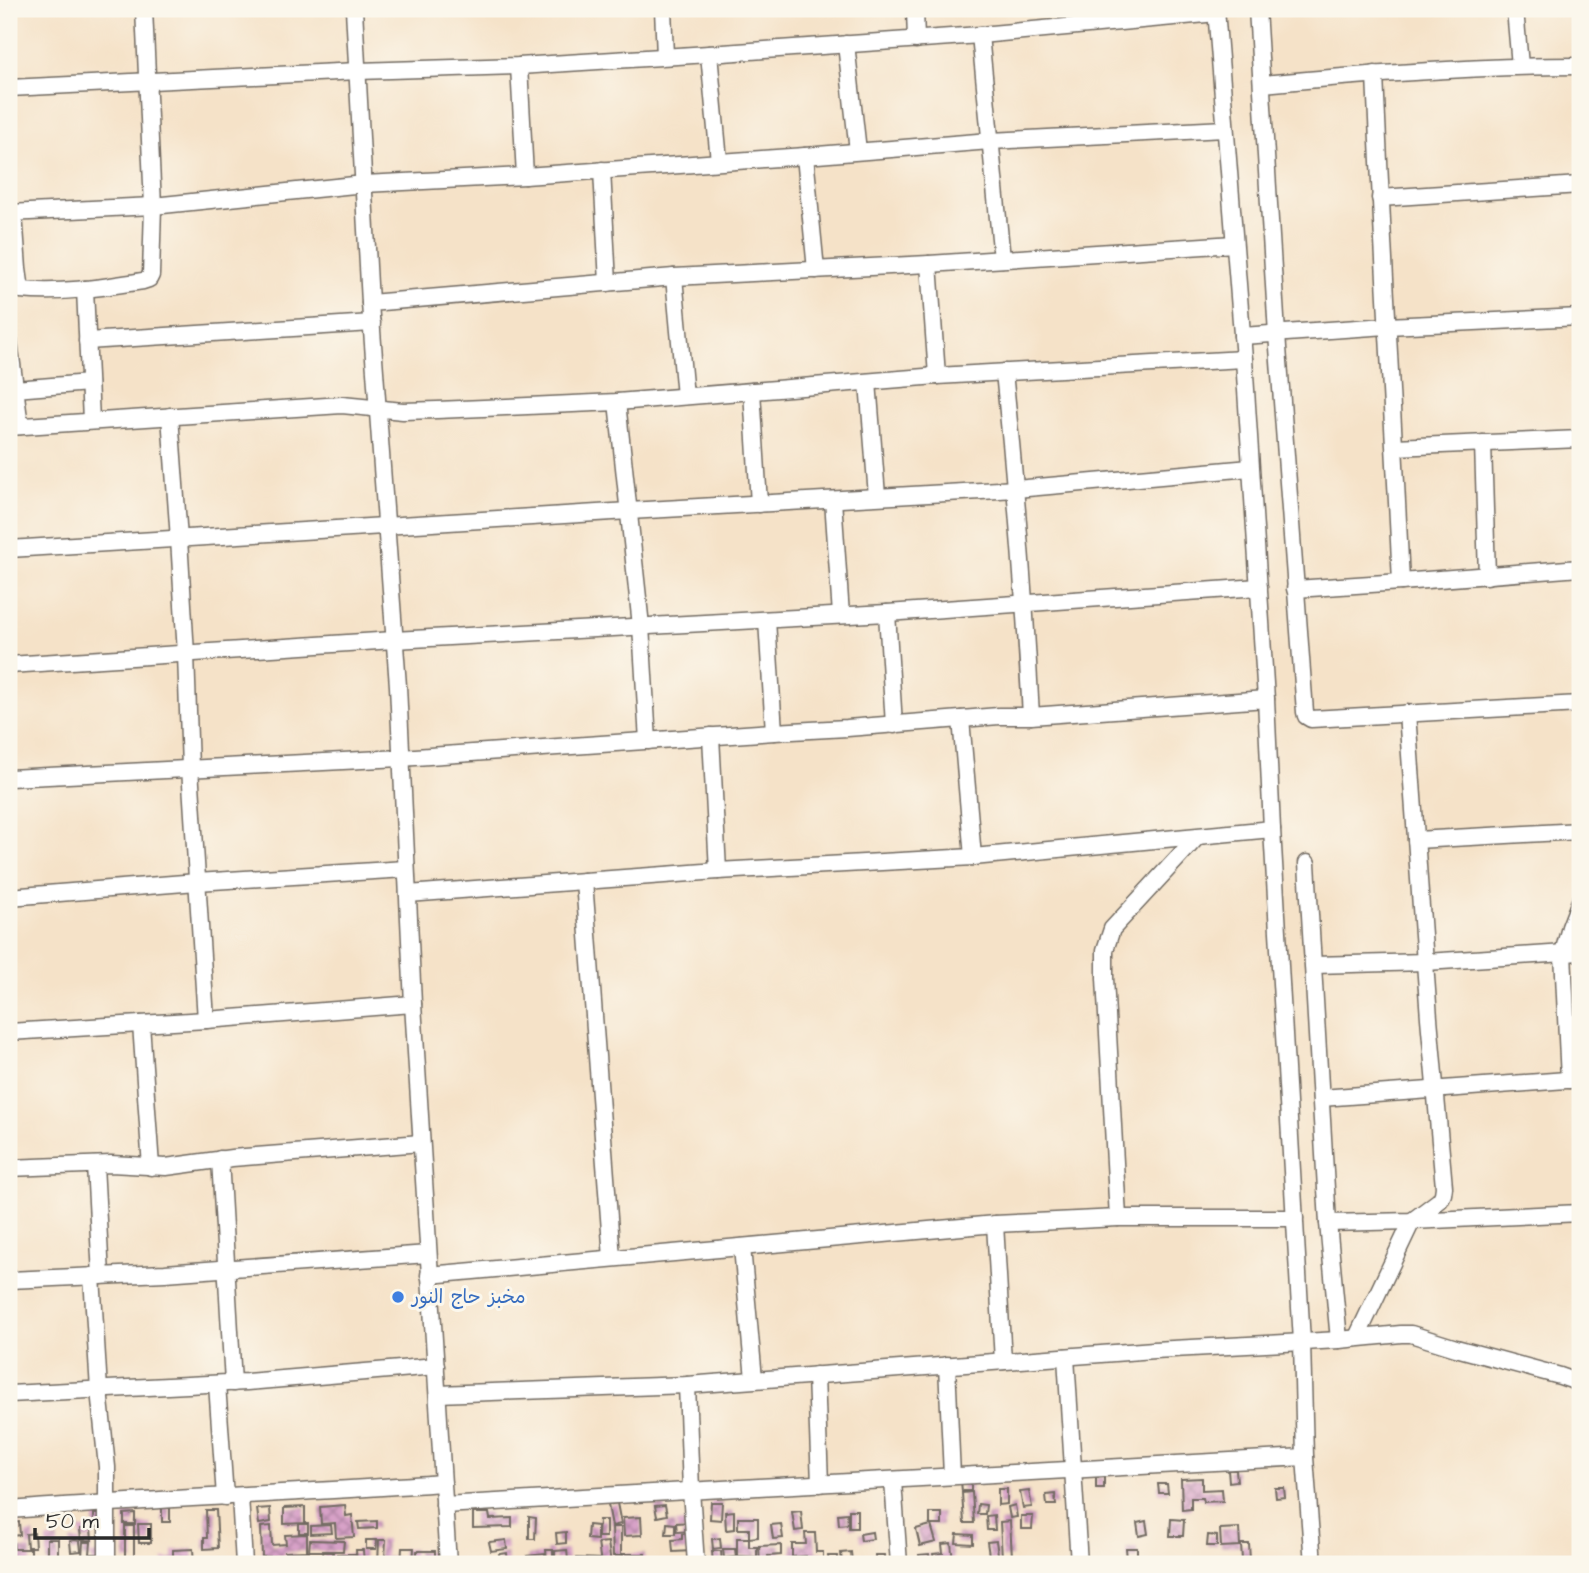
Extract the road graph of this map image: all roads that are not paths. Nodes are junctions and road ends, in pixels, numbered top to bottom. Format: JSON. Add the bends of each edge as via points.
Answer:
{"nodes":[{"id":1,"x":144,"y":9,"type":"edge"},
{"id":2,"x":354,"y":9,"type":"edge"},
{"id":3,"x":663,"y":9,"type":"edge"},
{"id":4,"x":915,"y":9,"type":"edge"},
{"id":5,"x":1257,"y":9,"type":"edge"},
{"id":6,"x":1516,"y":9,"type":"edge"},
{"id":7,"x":1216,"y":11,"type":"edge"},
{"id":8,"x":980,"y":35,"type":"junction"},
{"id":9,"x":916,"y":40,"type":"junction"},
{"id":10,"x":846,"y":44,"type":"junction"},
{"id":11,"x":709,"y":54,"type":"junction"},
{"id":12,"x":665,"y":56,"type":"junction"},
{"id":13,"x":1580,"y":65,"type":"edge"},
{"id":14,"x":519,"y":66,"type":"junction"},
{"id":15,"x":1520,"y":66,"type":"junction"},
{"id":16,"x":358,"y":71,"type":"junction"},
{"id":17,"x":1375,"y":74,"type":"junction"},
{"id":18,"x":146,"y":82,"type":"junction"},
{"id":19,"x":1263,"y":83,"type":"junction"},
{"id":20,"x":9,"y":88,"type":"edge"},
{"id":21,"x":1225,"y":129,"type":"junction"},
{"id":22,"x":990,"y":141,"type":"junction"},
{"id":23,"x":858,"y":151,"type":"junction"},
{"id":24,"x":805,"y":156,"type":"junction"},
{"id":25,"x":719,"y":161,"type":"junction"},
{"id":26,"x":602,"y":170,"type":"junction"},
{"id":27,"x":526,"y":176,"type":"junction"},
{"id":28,"x":364,"y":184,"type":"junction"},
{"id":29,"x":1580,"y":185,"type":"edge"},
{"id":30,"x":1380,"y":198,"type":"junction"},
{"id":31,"x":153,"y":206,"type":"junction"},
{"id":32,"x":11,"y":213,"type":"edge"},
{"id":33,"x":1234,"y":244,"type":"junction"},
{"id":34,"x":1002,"y":259,"type":"junction"},
{"id":35,"x":929,"y":264,"type":"junction"},
{"id":36,"x":13,"y":269,"type":"edge"},
{"id":37,"x":816,"y":270,"type":"junction"},
{"id":38,"x":674,"y":277,"type":"junction"},
{"id":39,"x":608,"y":283,"type":"junction"},
{"id":40,"x":85,"y":289,"type":"junction"},
{"id":41,"x":370,"y":303,"type":"junction"},
{"id":42,"x":1580,"y":317,"type":"edge"},
{"id":43,"x":372,"y":323,"type":"junction"},
{"id":44,"x":1387,"y":326,"type":"junction"},
{"id":45,"x":1277,"y":334,"type":"junction"},
{"id":46,"x":1242,"y":336,"type":"junction"},
{"id":47,"x":88,"y":341,"type":"junction"},
{"id":48,"x":9,"y":347,"type":"edge"},
{"id":49,"x":1244,"y":359,"type":"junction"},
{"id":50,"x":1004,"y":372,"type":"junction"},
{"id":51,"x":937,"y":376,"type":"junction"},
{"id":52,"x":869,"y":382,"type":"junction"},
{"id":53,"x":89,"y":383,"type":"junction"},
{"id":54,"x":15,"y":389,"type":"junction"},
{"id":55,"x":752,"y":391,"type":"junction"},
{"id":56,"x":685,"y":396,"type":"junction"},
{"id":57,"x":617,"y":402,"type":"junction"},
{"id":58,"x":378,"y":407,"type":"junction"},
{"id":59,"x":170,"y":416,"type":"junction"},
{"id":60,"x":91,"y":421,"type":"junction"},
{"id":61,"x":14,"y":426,"type":"edge"},
{"id":62,"x":1580,"y":439,"type":"edge"},
{"id":63,"x":1483,"y":443,"type":"junction"},
{"id":64,"x":1395,"y":447,"type":"junction"},
{"id":65,"x":1250,"y":468,"type":"junction"},
{"id":66,"x":1016,"y":489,"type":"junction"},
{"id":67,"x":877,"y":496,"type":"junction"},
{"id":68,"x":833,"y":500,"type":"junction"},
{"id":69,"x":759,"y":504,"type":"junction"},
{"id":70,"x":629,"y":511,"type":"junction"},
{"id":71,"x":386,"y":526,"type":"junction"},
{"id":72,"x":179,"y":538,"type":"junction"},
{"id":73,"x":9,"y":549,"type":"edge"},
{"id":74,"x":1580,"y":568,"type":"edge"},
{"id":75,"x":1487,"y":576,"type":"junction"},
{"id":76,"x":1401,"y":582,"type":"junction"},
{"id":77,"x":1259,"y":587,"type":"junction"},
{"id":78,"x":1295,"y":589,"type":"junction"},
{"id":79,"x":1026,"y":603,"type":"junction"},
{"id":80,"x":887,"y":613,"type":"junction"},
{"id":81,"x":841,"y":615,"type":"junction"},
{"id":82,"x":767,"y":620,"type":"junction"},
{"id":83,"x":640,"y":626,"type":"junction"},
{"id":84,"x":394,"y":640,"type":"junction"},
{"id":85,"x":186,"y":654,"type":"junction"},
{"id":86,"x":9,"y":665,"type":"edge"},
{"id":87,"x":1266,"y":699,"type":"junction"},
{"id":88,"x":1580,"y":704,"type":"edge"},
{"id":89,"x":1407,"y":713,"type":"junction"},
{"id":90,"x":1031,"y":716,"type":"junction"},
{"id":91,"x":961,"y":719,"type":"junction"},
{"id":92,"x":894,"y":725,"type":"junction"},
{"id":93,"x":774,"y":732,"type":"junction"},
{"id":94,"x":711,"y":736,"type":"junction"},
{"id":95,"x":648,"y":741,"type":"junction"},
{"id":96,"x":401,"y":758,"type":"junction"},
{"id":97,"x":190,"y":768,"type":"junction"},
{"id":98,"x":9,"y":778,"type":"edge"},
{"id":99,"x":1272,"y":830,"type":"junction"},
{"id":100,"x":1580,"y":831,"type":"edge"},
{"id":101,"x":1196,"y":836,"type":"junction"},
{"id":102,"x":1416,"y":840,"type":"junction"},
{"id":103,"x":973,"y":857,"type":"junction"},
{"id":104,"x":1307,"y":863,"type":"dead end"},
{"id":105,"x":407,"y":869,"type":"junction"},
{"id":106,"x":718,"y":871,"type":"junction"},
{"id":107,"x":584,"y":881,"type":"junction"},
{"id":108,"x":197,"y":882,"type":"junction"},
{"id":109,"x":408,"y":894,"type":"junction"},
{"id":110,"x":9,"y":897,"type":"edge"},
{"id":111,"x":1580,"y":901,"type":"edge"},
{"id":112,"x":1580,"y":952,"type":"edge"},
{"id":113,"x":1563,"y":953,"type":"junction"},
{"id":114,"x":1426,"y":962,"type":"junction"},
{"id":115,"x":1314,"y":965,"type":"junction"},
{"id":116,"x":413,"y":1004,"type":"junction"},
{"id":117,"x":206,"y":1020,"type":"junction"},
{"id":118,"x":141,"y":1024,"type":"junction"},
{"id":119,"x":9,"y":1032,"type":"edge"},
{"id":120,"x":1575,"y":1080,"type":"edge"},
{"id":121,"x":1436,"y":1089,"type":"junction"},
{"id":122,"x":1321,"y":1098,"type":"junction"},
{"id":123,"x":421,"y":1143,"type":"junction"},
{"id":124,"x":220,"y":1159,"type":"junction"},
{"id":125,"x":95,"y":1165,"type":"junction"},
{"id":126,"x":151,"y":1167,"type":"junction"},
{"id":127,"x":9,"y":1168,"type":"edge"},
{"id":128,"x":1580,"y":1213,"type":"edge"},
{"id":129,"x":1118,"y":1218,"type":"junction"},
{"id":130,"x":1295,"y":1218,"type":"junction"},
{"id":131,"x":1412,"y":1221,"type":"junction"},
{"id":132,"x":1328,"y":1223,"type":"junction"},
{"id":133,"x":995,"y":1224,"type":"junction"},
{"id":134,"x":742,"y":1247,"type":"junction"},
{"id":135,"x":428,"y":1254,"type":"junction"},
{"id":136,"x":612,"y":1258,"type":"junction"},
{"id":137,"x":226,"y":1269,"type":"junction"},
{"id":138,"x":429,"y":1275,"type":"junction"},
{"id":139,"x":96,"y":1276,"type":"junction"},
{"id":140,"x":9,"y":1280,"type":"edge"},
{"id":141,"x":1357,"y":1337,"type":"junction"},
{"id":142,"x":1339,"y":1340,"type":"junction"},
{"id":143,"x":1301,"y":1342,"type":"junction"},
{"id":144,"x":1066,"y":1357,"type":"junction"},
{"id":145,"x":1003,"y":1361,"type":"junction"},
{"id":146,"x":947,"y":1365,"type":"junction"},
{"id":147,"x":436,"y":1366,"type":"junction"},
{"id":148,"x":816,"y":1375,"type":"junction"},
{"id":149,"x":754,"y":1379,"type":"junction"},
{"id":150,"x":1580,"y":1383,"type":"edge"},
{"id":151,"x":225,"y":1384,"type":"junction"},
{"id":152,"x":687,"y":1385,"type":"junction"},
{"id":153,"x":99,"y":1390,"type":"junction"},
{"id":154,"x":9,"y":1394,"type":"edge"},
{"id":155,"x":438,"y":1394,"type":"junction"},
{"id":156,"x":1306,"y":1457,"type":"junction"},
{"id":157,"x":1074,"y":1472,"type":"junction"},
{"id":158,"x":952,"y":1476,"type":"junction"},
{"id":159,"x":893,"y":1481,"type":"junction"},
{"id":160,"x":443,"y":1483,"type":"junction"},
{"id":161,"x":820,"y":1483,"type":"junction"},
{"id":162,"x":691,"y":1490,"type":"junction"},
{"id":163,"x":232,"y":1497,"type":"junction"},
{"id":164,"x":107,"y":1503,"type":"junction"},
{"id":165,"x":444,"y":1504,"type":"junction"},
{"id":166,"x":9,"y":1510,"type":"edge"},
{"id":167,"x":107,"y":1564,"type":"edge"},
{"id":168,"x":244,"y":1564,"type":"edge"},
{"id":169,"x":448,"y":1564,"type":"edge"},
{"id":170,"x":696,"y":1564,"type":"edge"},
{"id":171,"x":899,"y":1564,"type":"edge"},
{"id":172,"x":1079,"y":1564,"type":"edge"},
{"id":173,"x":1313,"y":1564,"type":"edge"}],
"edges":[{"from":1,"to":18,"type":"street"},
{"from":2,"to":16,"type":"street"},
{"from":3,"to":12,"type":"street"},
{"from":4,"to":9,"type":"street"},
{"from":5,"to":19,"type":"street"},
{"from":6,"to":15,"type":"street"},
{"from":7,"to":8,"type":"street"},
{"from":7,"to":21,"type":"street"},
{"from":8,"to":9,"type":"street"},
{"from":8,"to":22,"type":"street"},
{"from":9,"to":10,"type":"street"},
{"from":10,"to":11,"type":"street"},
{"from":10,"to":23,"type":"street"},
{"from":11,"to":12,"type":"street"},
{"from":11,"to":25,"type":"street"},
{"from":12,"to":14,"type":"street"},
{"from":13,"to":15,"type":"street"},
{"from":14,"to":16,"type":"street"},
{"from":14,"to":27,"type":"street"},
{"from":15,"to":17,"type":"street"},
{"from":16,"to":18,"type":"street"},
{"from":16,"to":28,"type":"street"},
{"from":17,"to":19,"type":"street"},
{"from":17,"to":30,"type":"street"},
{"from":18,"to":20,"type":"street"},
{"from":18,"to":31,"type":"street"},
{"from":19,"to":45,"type":"street"},
{"from":21,"to":22,"type":"street"},
{"from":21,"to":33,"type":"street"},
{"from":22,"to":23,"type":"street"},
{"from":22,"to":34,"type":"street"},
{"from":23,"to":24,"type":"street"},
{"from":24,"to":25,"type":"street"},
{"from":24,"to":37,"type":"street"},
{"from":25,"to":26,"type":"street"},
{"from":26,"to":27,"type":"street"},
{"from":26,"to":39,"type":"street"},
{"from":27,"to":28,"type":"street"},
{"from":28,"to":31,"type":"street"},
{"from":28,"to":41,"type":"street"},
{"from":29,"to":30,"type":"street"},
{"from":30,"to":44,"type":"street"},
{"from":31,"to":32,"type":"street"},
{"from":31,"to":40,"type":"street","via":[[149,279]]},
{"from":32,"to":36,"type":"street"},
{"from":33,"to":34,"type":"street"},
{"from":33,"to":46,"type":"street"},
{"from":34,"to":35,"type":"street"},
{"from":35,"to":37,"type":"street"},
{"from":35,"to":51,"type":"street"},
{"from":36,"to":40,"type":"street","via":[[23,291]]},
{"from":37,"to":38,"type":"street"},
{"from":38,"to":39,"type":"street"},
{"from":38,"to":56,"type":"street"},
{"from":39,"to":41,"type":"street"},
{"from":40,"to":47,"type":"street"},
{"from":41,"to":43,"type":"street"},
{"from":42,"to":44,"type":"street"},
{"from":43,"to":47,"type":"street"},
{"from":43,"to":58,"type":"street"},
{"from":44,"to":45,"type":"street"},
{"from":44,"to":64,"type":"street"},
{"from":45,"to":46,"type":"street"},
{"from":45,"to":78,"type":"street"},
{"from":46,"to":49,"type":"street"},
{"from":47,"to":53,"type":"street"},
{"from":48,"to":54,"type":"street"},
{"from":49,"to":50,"type":"street"},
{"from":49,"to":65,"type":"street"},
{"from":50,"to":51,"type":"street"},
{"from":50,"to":66,"type":"street"},
{"from":51,"to":52,"type":"street"},
{"from":52,"to":55,"type":"street"},
{"from":52,"to":67,"type":"street"},
{"from":53,"to":54,"type":"street"},
{"from":53,"to":60,"type":"street"},
{"from":54,"to":61,"type":"street"},
{"from":55,"to":56,"type":"street"},
{"from":55,"to":69,"type":"street"},
{"from":56,"to":57,"type":"street"},
{"from":57,"to":58,"type":"street","via":[[403,411]]},
{"from":57,"to":70,"type":"street"},
{"from":58,"to":59,"type":"street","via":[[342,405]]},
{"from":58,"to":71,"type":"street"},
{"from":59,"to":60,"type":"street"},
{"from":59,"to":72,"type":"street"},
{"from":60,"to":61,"type":"street"},
{"from":62,"to":63,"type":"street"},
{"from":63,"to":64,"type":"street"},
{"from":63,"to":75,"type":"street"},
{"from":64,"to":76,"type":"street"},
{"from":65,"to":66,"type":"street"},
{"from":65,"to":77,"type":"street"},
{"from":66,"to":67,"type":"street"},
{"from":66,"to":79,"type":"street"},
{"from":67,"to":68,"type":"street"},
{"from":68,"to":69,"type":"street"},
{"from":68,"to":81,"type":"street"},
{"from":69,"to":70,"type":"street"},
{"from":70,"to":71,"type":"street"},
{"from":70,"to":83,"type":"street"},
{"from":71,"to":72,"type":"street"},
{"from":71,"to":84,"type":"street"},
{"from":72,"to":73,"type":"street"},
{"from":72,"to":85,"type":"street"},
{"from":74,"to":75,"type":"street"},
{"from":75,"to":76,"type":"street"},
{"from":76,"to":78,"type":"street"},
{"from":77,"to":79,"type":"street"},
{"from":77,"to":87,"type":"street"},
{"from":78,"to":89,"type":"street","via":[[1307,716]]},
{"from":79,"to":80,"type":"street"},
{"from":79,"to":90,"type":"street"},
{"from":80,"to":81,"type":"street"},
{"from":80,"to":92,"type":"street"},
{"from":81,"to":82,"type":"street"},
{"from":82,"to":83,"type":"street"},
{"from":82,"to":93,"type":"street"},
{"from":83,"to":84,"type":"street"},
{"from":83,"to":95,"type":"street"},
{"from":84,"to":85,"type":"street"},
{"from":84,"to":96,"type":"street"},
{"from":85,"to":86,"type":"street"},
{"from":85,"to":97,"type":"street"},
{"from":87,"to":90,"type":"street"},
{"from":87,"to":99,"type":"street"},
{"from":88,"to":89,"type":"street"},
{"from":89,"to":102,"type":"street"},
{"from":90,"to":91,"type":"street"},
{"from":91,"to":92,"type":"street"},
{"from":91,"to":103,"type":"street"},
{"from":92,"to":93,"type":"street"},
{"from":93,"to":94,"type":"street"},
{"from":94,"to":95,"type":"street"},
{"from":94,"to":106,"type":"street"},
{"from":95,"to":96,"type":"street"},
{"from":96,"to":97,"type":"street"},
{"from":96,"to":105,"type":"street"},
{"from":97,"to":98,"type":"street"},
{"from":97,"to":108,"type":"street"},
{"from":99,"to":101,"type":"street"},
{"from":99,"to":130,"type":"street"},
{"from":100,"to":102,"type":"street"},
{"from":101,"to":103,"type":"street"},
{"from":101,"to":129,"type":"street","via":[[1112,929],[1105,950]]},
{"from":102,"to":114,"type":"street"},
{"from":103,"to":106,"type":"street"},
{"from":104,"to":115,"type":"street"},
{"from":105,"to":108,"type":"street"},
{"from":105,"to":109,"type":"street"},
{"from":106,"to":107,"type":"street"},
{"from":107,"to":109,"type":"street"},
{"from":107,"to":136,"type":"street"},
{"from":108,"to":110,"type":"street"},
{"from":108,"to":117,"type":"street"},
{"from":109,"to":116,"type":"street"},
{"from":111,"to":113,"type":"street"},
{"from":112,"to":113,"type":"street"},
{"from":113,"to":114,"type":"street"},
{"from":113,"to":120,"type":"street"},
{"from":114,"to":115,"type":"street"},
{"from":114,"to":121,"type":"street"},
{"from":115,"to":122,"type":"street"},
{"from":116,"to":117,"type":"street"},
{"from":116,"to":123,"type":"street"},
{"from":117,"to":118,"type":"street"},
{"from":118,"to":119,"type":"street"},
{"from":118,"to":126,"type":"street"},
{"from":120,"to":121,"type":"street"},
{"from":121,"to":122,"type":"street"},
{"from":121,"to":131,"type":"street","via":[[1443,1194]]},
{"from":122,"to":132,"type":"street"},
{"from":123,"to":124,"type":"street"},
{"from":123,"to":135,"type":"street"},
{"from":124,"to":126,"type":"street"},
{"from":124,"to":137,"type":"street"},
{"from":125,"to":126,"type":"street"},
{"from":125,"to":127,"type":"street"},
{"from":125,"to":139,"type":"street"},
{"from":128,"to":131,"type":"street"},
{"from":129,"to":130,"type":"street"},
{"from":129,"to":133,"type":"street"},
{"from":130,"to":143,"type":"street"},
{"from":131,"to":132,"type":"street"},
{"from":131,"to":141,"type":"street"},
{"from":132,"to":142,"type":"street"},
{"from":133,"to":134,"type":"street"},
{"from":133,"to":145,"type":"street"},
{"from":134,"to":136,"type":"street"},
{"from":134,"to":149,"type":"street"},
{"from":135,"to":137,"type":"street"},
{"from":135,"to":138,"type":"street"},
{"from":136,"to":138,"type":"street"},
{"from":137,"to":139,"type":"street"},
{"from":137,"to":151,"type":"street"},
{"from":138,"to":147,"type":"street"},
{"from":139,"to":140,"type":"street"},
{"from":139,"to":153,"type":"street"},
{"from":141,"to":142,"type":"street"},
{"from":141,"to":150,"type":"street","via":[[1411,1334]]},
{"from":142,"to":143,"type":"street"},
{"from":143,"to":144,"type":"street"},
{"from":143,"to":156,"type":"street"},
{"from":144,"to":145,"type":"street"},
{"from":144,"to":157,"type":"street"},
{"from":145,"to":146,"type":"street"},
{"from":146,"to":148,"type":"street"},
{"from":146,"to":158,"type":"street"},
{"from":147,"to":151,"type":"street"},
{"from":147,"to":155,"type":"street"},
{"from":148,"to":149,"type":"street"},
{"from":148,"to":161,"type":"street"},
{"from":149,"to":152,"type":"street"},
{"from":151,"to":153,"type":"street"},
{"from":151,"to":163,"type":"street"},
{"from":152,"to":155,"type":"street"},
{"from":152,"to":162,"type":"street"},
{"from":153,"to":154,"type":"street"},
{"from":153,"to":164,"type":"street"},
{"from":155,"to":160,"type":"street"},
{"from":156,"to":157,"type":"street"},
{"from":156,"to":173,"type":"street"},
{"from":157,"to":158,"type":"street"},
{"from":157,"to":172,"type":"street"},
{"from":158,"to":159,"type":"street"},
{"from":159,"to":161,"type":"street"},
{"from":159,"to":171,"type":"street"},
{"from":160,"to":163,"type":"street"},
{"from":160,"to":165,"type":"street"},
{"from":161,"to":162,"type":"street"},
{"from":162,"to":165,"type":"street"},
{"from":162,"to":170,"type":"street"},
{"from":163,"to":164,"type":"street"},
{"from":163,"to":168,"type":"street"},
{"from":164,"to":166,"type":"street"},
{"from":164,"to":167,"type":"street"},
{"from":165,"to":169,"type":"street"}]}
